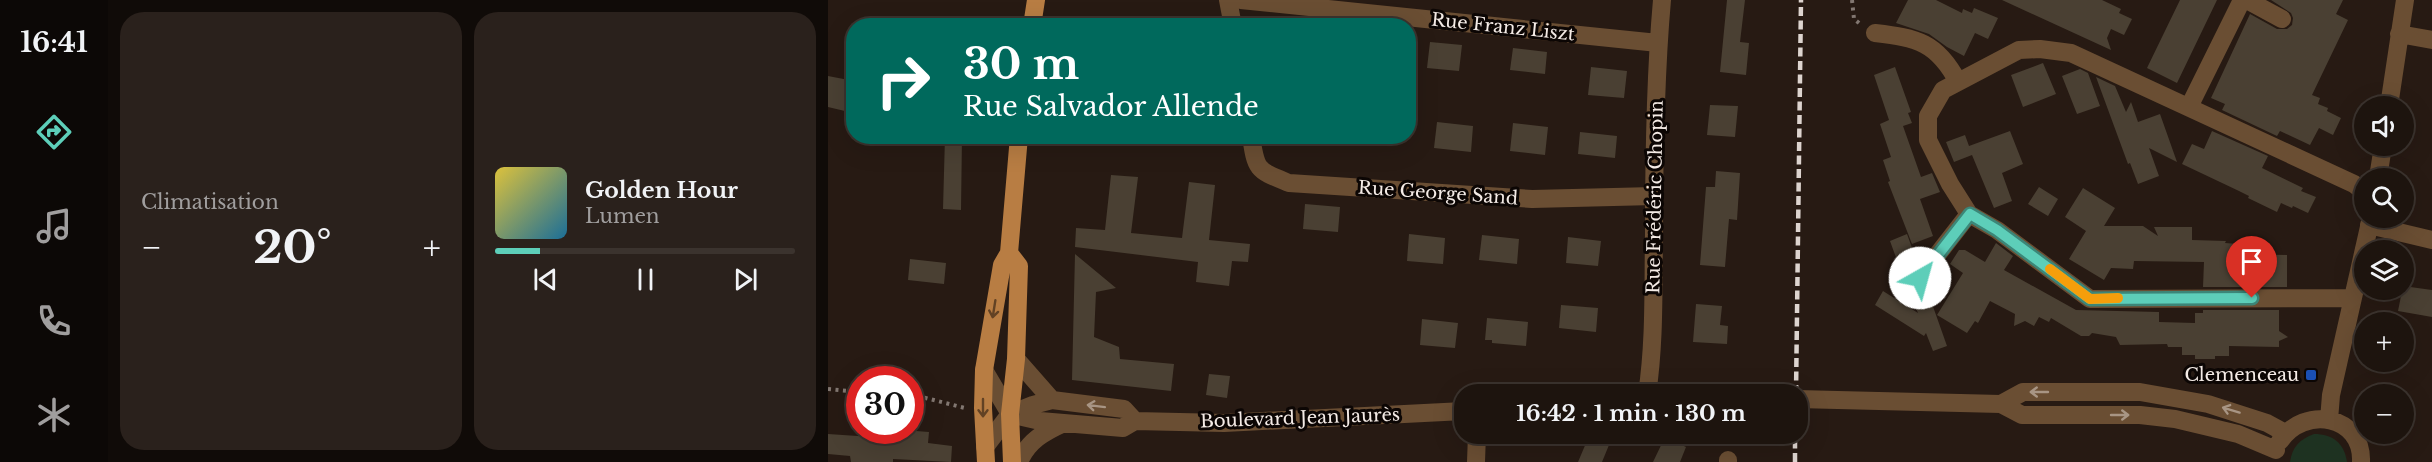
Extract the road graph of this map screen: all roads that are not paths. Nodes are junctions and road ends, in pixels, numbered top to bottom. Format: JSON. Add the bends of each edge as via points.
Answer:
{"nodes":[{"id":1,"x":1036,"y":0,"type":"edge"},
{"id":2,"x":1228,"y":0,"type":"edge"},
{"id":3,"x":1241,"y":0,"type":"edge"},
{"id":4,"x":1662,"y":0,"type":"edge"},
{"id":5,"x":2245,"y":0,"type":"edge"},
{"id":6,"x":2405,"y":0,"type":"edge"},
{"id":7,"x":1033,"y":18,"type":"edge"},
{"id":8,"x":1231,"y":18,"type":"edge"},
{"id":9,"x":1416,"y":18,"type":"edge"},
{"id":10,"x":1416,"y":18,"type":"edge"},
{"id":11,"x":2282,"y":18,"type":"dead end"},
{"id":12,"x":1875,"y":33,"type":"dead end"},
{"id":13,"x":2399,"y":34,"type":"junction"},
{"id":14,"x":2432,"y":40,"type":"edge"},
{"id":15,"x":1658,"y":43,"type":"junction"},
{"id":16,"x":1958,"y":82,"type":"junction"},
{"id":17,"x":2390,"y":96,"type":"edge"},
{"id":18,"x":2189,"y":107,"type":"junction"},
{"id":19,"x":1018,"y":144,"type":"edge"},
{"id":20,"x":1252,"y":144,"type":"edge"},
{"id":21,"x":2354,"y":184,"type":"edge"},
{"id":22,"x":1654,"y":196,"type":"junction"},
{"id":23,"x":1970,"y":214,"type":"junction"},
{"id":24,"x":2368,"y":228,"type":"edge"},
{"id":25,"x":2393,"y":228,"type":"edge"},
{"id":26,"x":2432,"y":240,"type":"edge"},
{"id":27,"x":1009,"y":253,"type":"junction"},
{"id":28,"x":1920,"y":278,"type":"dead end"},
{"id":29,"x":2352,"y":298,"type":"junction"},
{"id":30,"x":1016,"y":359,"type":"junction"},
{"id":31,"x":984,"y":370,"type":"junction"},
{"id":32,"x":1648,"y":384,"type":"edge"},
{"id":33,"x":1808,"y":399,"type":"edge"},
{"id":34,"x":1052,"y":400,"type":"junction"},
{"id":35,"x":2001,"y":404,"type":"junction"},
{"id":36,"x":1454,"y":412,"type":"edge"},
{"id":37,"x":1010,"y":414,"type":"junction"},
{"id":38,"x":1136,"y":420,"type":"junction"},
{"id":39,"x":2329,"y":420,"type":"junction"},
{"id":40,"x":1066,"y":422,"type":"junction"},
{"id":41,"x":2285,"y":433,"type":"junction"},
{"id":42,"x":1477,"y":444,"type":"edge"},
{"id":43,"x":985,"y":454,"type":"edge"},
{"id":44,"x":2276,"y":456,"type":"edge"},
{"id":45,"x":2363,"y":460,"type":"edge"},
{"id":46,"x":1012,"y":462,"type":"edge"},
{"id":47,"x":1019,"y":462,"type":"edge"},
{"id":48,"x":1476,"y":462,"type":"edge"}],
"edges":[{"from":1,"to":7,"type":"main road"},
{"from":2,"to":8,"type":"street"},
{"from":3,"to":9,"type":"street","name":"Rue Franz Liszt"},
{"from":4,"to":15,"type":"street","name":"Rue Frédéric Chopin"},
{"from":5,"to":11,"type":"street"},
{"from":5,"to":18,"type":"street"},
{"from":6,"to":13,"type":"street"},
{"from":10,"to":15,"type":"street","name":"Rue Franz Liszt"},
{"from":12,"to":16,"type":"street","via":[[1911,37],[1938,52]]},
{"from":13,"to":14,"type":"street"},
{"from":13,"to":17,"type":"street"},
{"from":15,"to":22,"type":"street","name":"Rue Frédéric Chopin"},
{"from":16,"to":18,"type":"street","via":[[2019,50],[2040,49],[2071,53]]},
{"from":16,"to":23,"type":"street","via":[[1942,90],[1928,116],[1928,140]]},
{"from":18,"to":21,"type":"street"},
{"from":19,"to":27,"type":"main road"},
{"from":20,"to":22,"type":"street","name":"Rue George Sand","via":[[1254,162],[1266,174],[1289,183],[1532,199]]},
{"from":22,"to":32,"type":"street","name":"Rue Frédéric Chopin","via":[[1653,352]]},
{"from":23,"to":28,"type":"street"},
{"from":23,"to":29,"type":"street","via":[[2090,299]]},
{"from":24,"to":29,"type":"street"},
{"from":25,"to":26,"type":"street"},
{"from":27,"to":30,"type":"main road","via":[[1019,266]]},
{"from":27,"to":31,"type":"main road","one_way":true,"via":[[1002,265]]},
{"from":29,"to":39,"type":"street"},
{"from":30,"to":34,"type":"street"},
{"from":30,"to":37,"type":"main road"},
{"from":31,"to":37,"type":"street"},
{"from":31,"to":43,"type":"main road","one_way":true},
{"from":33,"to":35,"type":"street"},
{"from":34,"to":37,"type":"street"},
{"from":38,"to":34,"type":"street","name":"Boulevard Jean Jaurès","one_way":true,"via":[[1124,409]]},
{"from":41,"to":35,"type":"street","one_way":true,"via":[[2267,423],[2208,404],[2140,392],[2023,392]]},
{"from":35,"to":44,"type":"street","one_way":true,"via":[[2022,414],[2175,419],[2238,434]]},
{"from":36,"to":38,"type":"street","name":"Boulevard Jean Jaurès","via":[[1224,423]]},
{"from":37,"to":40,"type":"street","name":"Boulevard Jean Jaurès"},
{"from":37,"to":43,"type":"street"},
{"from":37,"to":46,"type":"main road"},
{"from":38,"to":40,"type":"street","name":"Boulevard Jean Jaurès","via":[[1123,428]]},
{"from":39,"to":41,"type":"street","via":[[2313,418]]},
{"from":39,"to":45,"type":"street","via":[[2351,434]]},
{"from":40,"to":47,"type":"street","via":[[1038,436]]},
{"from":41,"to":44,"type":"street"},
{"from":42,"to":48,"type":"street"}]}
